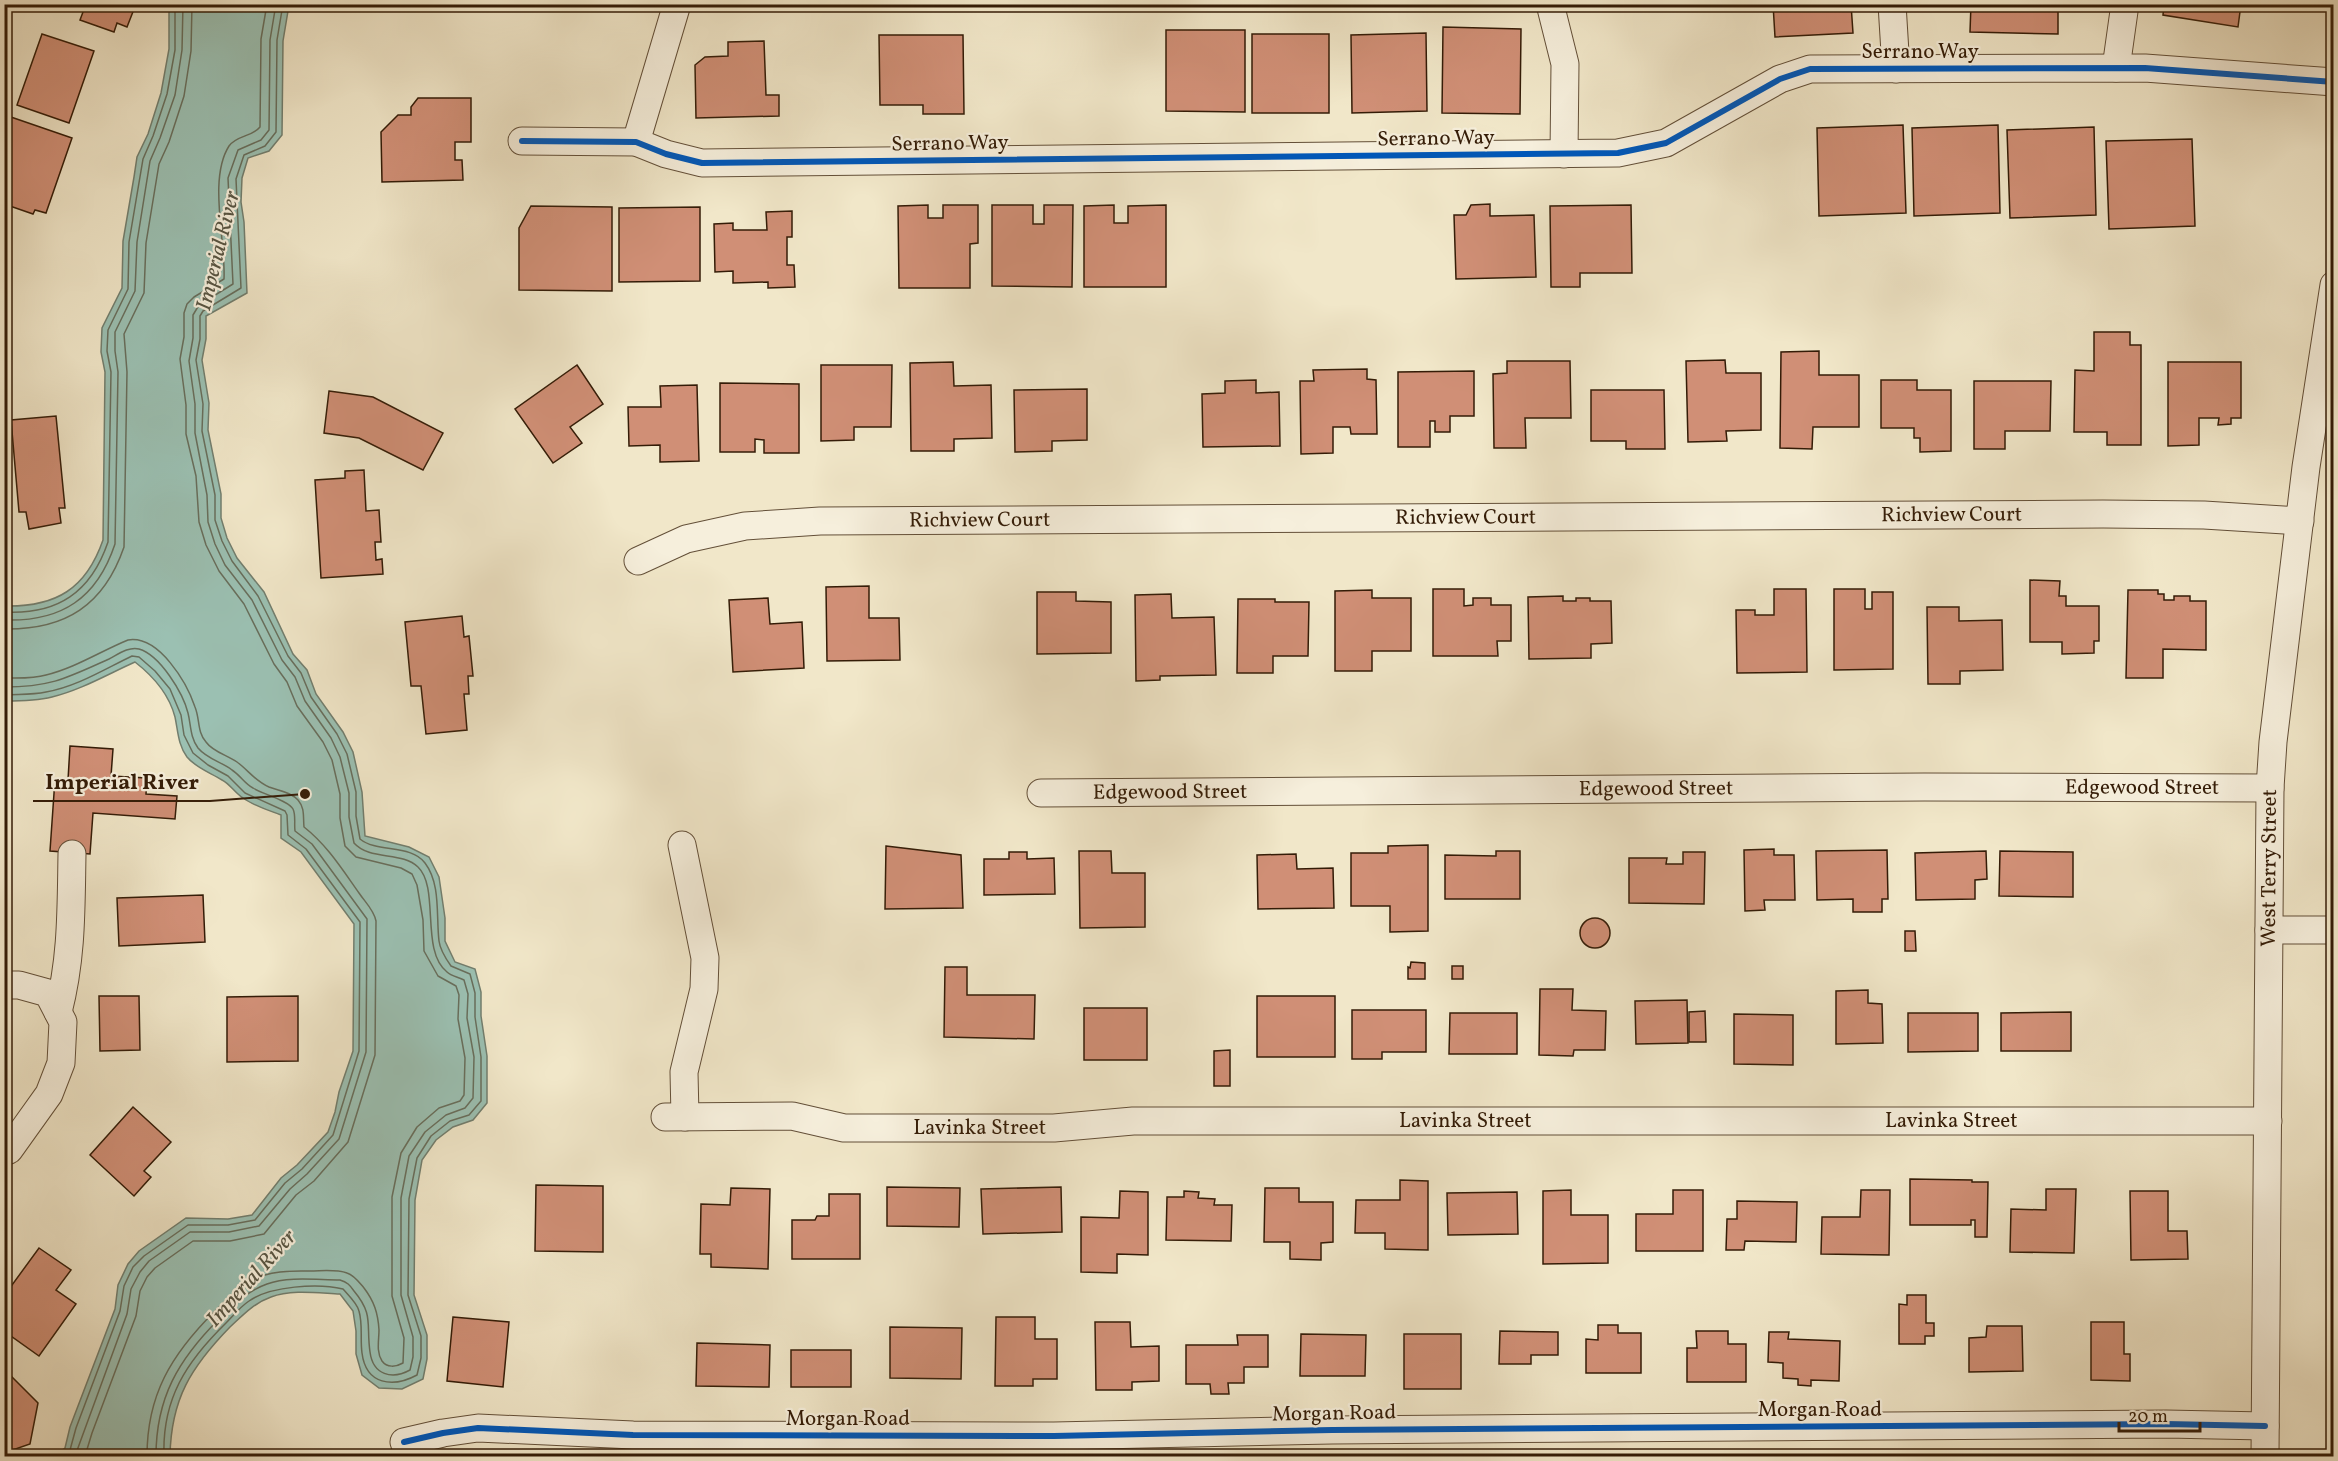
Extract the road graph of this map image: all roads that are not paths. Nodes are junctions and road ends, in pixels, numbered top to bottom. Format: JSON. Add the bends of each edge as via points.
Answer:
{"nodes":[{"id":1,"x":677,"y":4,"type":"edge"},
{"id":2,"x":1550,"y":4,"type":"edge"},
{"id":3,"x":1892,"y":4,"type":"edge"},
{"id":4,"x":2125,"y":4,"type":"edge"},
{"id":5,"x":2116,"y":68,"type":"junction"},
{"id":6,"x":1896,"y":69,"type":"junction"},
{"id":7,"x":2334,"y":82,"type":"edge"},
{"id":8,"x":522,"y":141,"type":"dead end"},
{"id":9,"x":636,"y":142,"type":"junction"},
{"id":10,"x":1564,"y":154,"type":"junction"},
{"id":11,"x":2334,"y":285,"type":"edge"},
{"id":12,"x":2300,"y":521,"type":"junction"},
{"id":13,"x":638,"y":561,"type":"dead end"},
{"id":14,"x":2270,"y":788,"type":"junction"},
{"id":15,"x":1041,"y":793,"type":"dead end"},
{"id":16,"x":682,"y":845,"type":"dead end"},
{"id":17,"x":72,"y":854,"type":"dead end"},
{"id":18,"x":2269,"y":930,"type":"junction"},
{"id":19,"x":2334,"y":930,"type":"edge"},
{"id":20,"x":4,"y":985,"type":"edge"},
{"id":21,"x":58,"y":1012,"type":"junction"},
{"id":22,"x":2268,"y":1121,"type":"junction"},
{"id":23,"x":4,"y":1152,"type":"edge"},
{"id":24,"x":2265,"y":1426,"type":"junction"},
{"id":25,"x":404,"y":1442,"type":"dead end"},
{"id":26,"x":2265,"y":1456,"type":"edge"}],
"edges":[{"from":1,"to":9,"type":"street"},
{"from":2,"to":10,"type":"street","via":[[1565,64]]},
{"from":3,"to":6,"type":"street"},
{"from":4,"to":5,"type":"street"},
{"from":5,"to":6,"type":"street","name":"Serrano Way"},
{"from":5,"to":7,"type":"street","name":"Serrano Way"},
{"from":6,"to":10,"type":"street","name":"Serrano Way","via":[[1810,69],[1780,79],[1666,143],[1618,153]]},
{"from":8,"to":9,"type":"street","name":"Serrano Way"},
{"from":9,"to":10,"type":"street","name":"Serrano Way","via":[[702,163]]},
{"from":11,"to":12,"type":"street","name":"West Terry Street"},
{"from":12,"to":13,"type":"street","name":"Richview Court","via":[[2103,514],[820,520],[745,526],[686,539]]},
{"from":12,"to":14,"type":"street","name":"West Terry Street","via":[[2279,680]]},
{"from":14,"to":15,"type":"street","name":"Edgewood Street"},
{"from":14,"to":18,"type":"street","name":"West Terry Street"},
{"from":16,"to":22,"type":"street","name":"Lavinka Street","via":[[705,958],[704,989],[675,1117],[792,1116],[844,1128],[1054,1128],[1132,1121]]},
{"from":17,"to":21,"type":"street","via":[[69,953]]},
{"from":18,"to":19,"type":"street"},
{"from":18,"to":22,"type":"street","name":"West Terry Street"},
{"from":20,"to":21,"type":"street","via":[[48,993]]},
{"from":21,"to":23,"type":"street","via":[[63,1022],[61,1063],[49,1094]]},
{"from":22,"to":24,"type":"street","name":"West Terry Street"},
{"from":24,"to":25,"type":"street","name":"Morgan Road","via":[[1344,1430],[1054,1436],[633,1435],[478,1428]]},
{"from":24,"to":26,"type":"street","name":"West Terry Street"}]}
